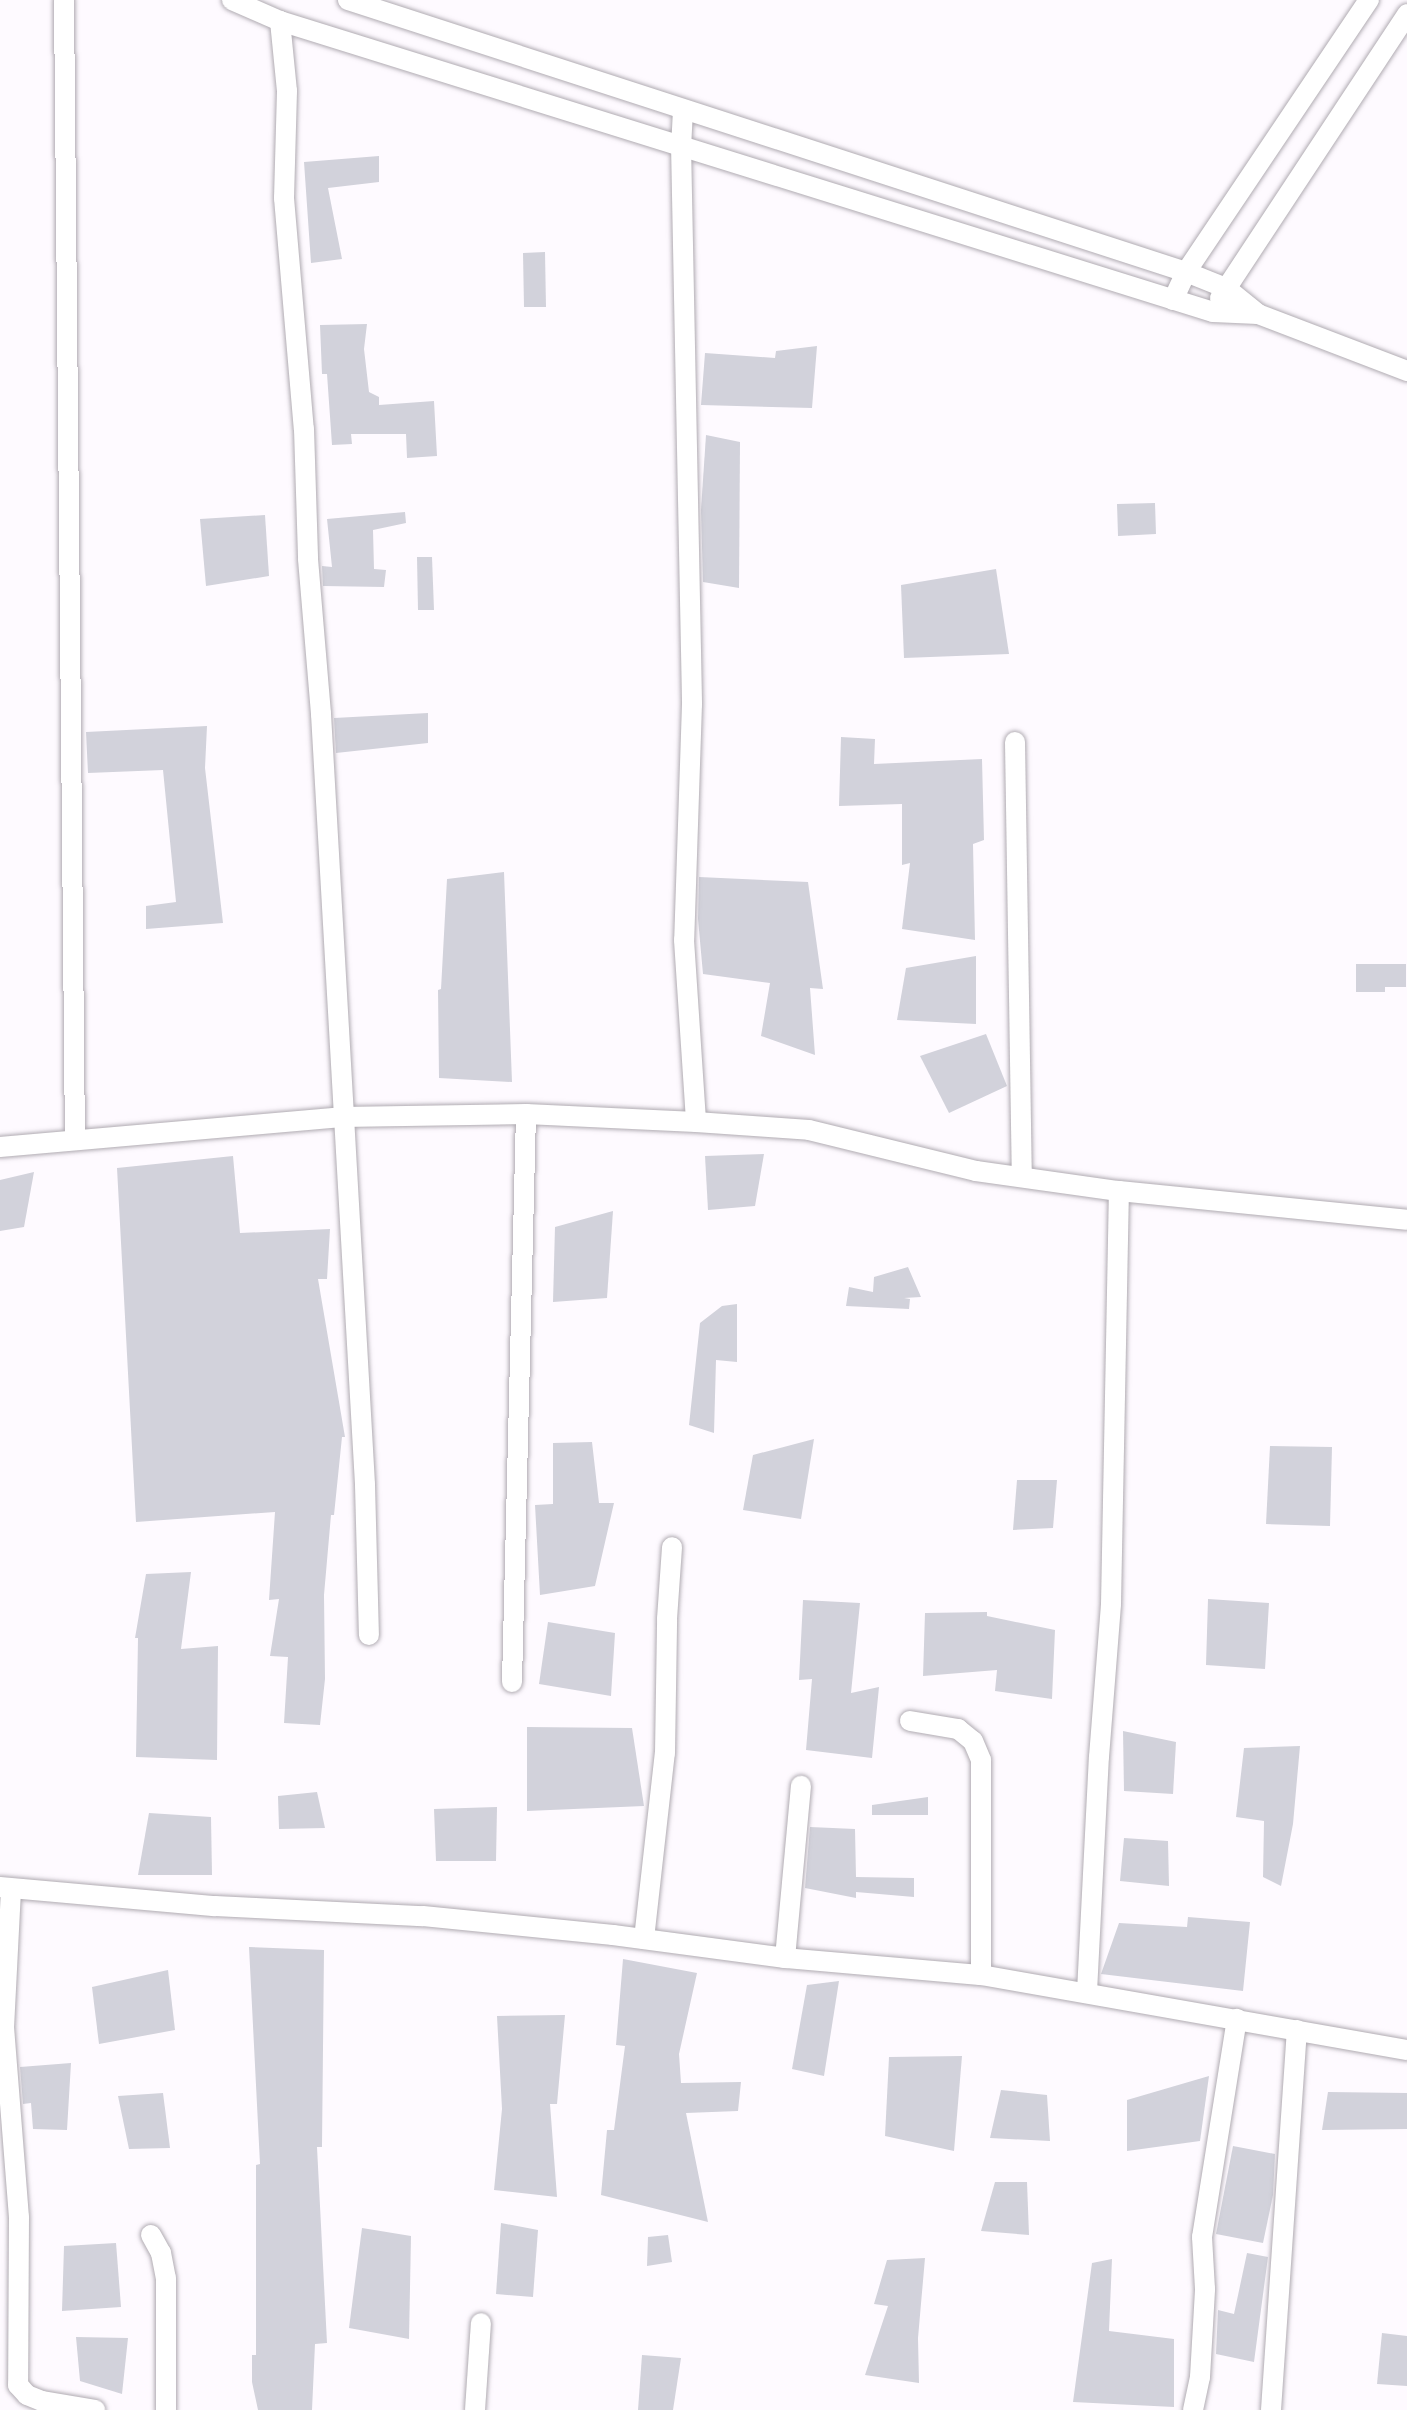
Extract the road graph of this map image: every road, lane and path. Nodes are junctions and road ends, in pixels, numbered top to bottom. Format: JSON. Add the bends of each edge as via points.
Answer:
{"nodes":[{"id":1,"x":64,"y":0,"type":"edge"},
{"id":2,"x":232,"y":0,"type":"edge"},
{"id":3,"x":348,"y":0,"type":"edge"},
{"id":4,"x":1369,"y":0,"type":"edge"},
{"id":5,"x":1407,"y":14,"type":"edge"},
{"id":6,"x":280,"y":21,"type":"junction"},
{"id":7,"x":683,"y":110,"type":"junction"},
{"id":8,"x":681,"y":144,"type":"junction"},
{"id":9,"x":1186,"y":272,"type":"junction"},
{"id":10,"x":1226,"y":288,"type":"junction"},
{"id":11,"x":1173,"y":300,"type":"junction"},
{"id":12,"x":1213,"y":312,"type":"junction"},
{"id":13,"x":1258,"y":314,"type":"junction"},
{"id":14,"x":1407,"y":371,"type":"edge"},
{"id":15,"x":1015,"y":742,"type":"dead end"},
{"id":16,"x":526,"y":1114,"type":"junction"},
{"id":17,"x":342,"y":1117,"type":"junction"},
{"id":18,"x":696,"y":1122,"type":"junction"},
{"id":19,"x":75,"y":1140,"type":"junction"},
{"id":20,"x":0,"y":1147,"type":"edge"},
{"id":21,"x":1022,"y":1177,"type":"junction"},
{"id":22,"x":1119,"y":1191,"type":"junction"},
{"id":23,"x":1407,"y":1220,"type":"edge"},
{"id":24,"x":672,"y":1547,"type":"dead end"},
{"id":25,"x":369,"y":1635,"type":"dead end"},
{"id":26,"x":512,"y":1682,"type":"dead end"},
{"id":27,"x":910,"y":1721,"type":"dead end"},
{"id":28,"x":801,"y":1786,"type":"dead end"},
{"id":29,"x":5,"y":1888,"type":"edge"},
{"id":30,"x":644,"y":1939,"type":"junction"},
{"id":31,"x":785,"y":1958,"type":"junction"},
{"id":32,"x":981,"y":1975,"type":"junction"},
{"id":33,"x":1087,"y":1992,"type":"junction"},
{"id":34,"x":1237,"y":2019,"type":"junction"},
{"id":35,"x":1297,"y":2030,"type":"junction"},
{"id":36,"x":1407,"y":2050,"type":"edge"},
{"id":37,"x":151,"y":2235,"type":"dead end"},
{"id":38,"x":481,"y":2323,"type":"dead end"},
{"id":39,"x":95,"y":2410,"type":"edge"},
{"id":40,"x":166,"y":2410,"type":"edge"},
{"id":41,"x":475,"y":2410,"type":"edge"},
{"id":42,"x":1193,"y":2410,"type":"edge"},
{"id":43,"x":1271,"y":2410,"type":"edge"}],
"edges":[{"from":1,"to":19,"type":"street"},
{"from":2,"to":6,"type":"street"},
{"from":3,"to":7,"type":"street"},
{"from":4,"to":9,"type":"street"},
{"from":5,"to":10,"type":"street"},
{"from":6,"to":8,"type":"street"},
{"from":6,"to":17,"type":"street","via":[[287,91],[284,198],[304,429]]},
{"from":7,"to":8,"type":"street"},
{"from":7,"to":9,"type":"street"},
{"from":8,"to":11,"type":"street"},
{"from":8,"to":18,"type":"street","via":[[692,704],[684,940]]},
{"from":9,"to":10,"type":"street"},
{"from":9,"to":11,"type":"street"},
{"from":10,"to":12,"type":"street"},
{"from":10,"to":13,"type":"street"},
{"from":11,"to":12,"type":"street"},
{"from":12,"to":13,"type":"street"},
{"from":13,"to":14,"type":"street"},
{"from":15,"to":21,"type":"street"},
{"from":16,"to":17,"type":"street"},
{"from":16,"to":18,"type":"street"},
{"from":16,"to":26,"type":"street"},
{"from":17,"to":19,"type":"street"},
{"from":17,"to":25,"type":"street"},
{"from":18,"to":21,"type":"street","via":[[809,1130],[976,1171]]},
{"from":19,"to":20,"type":"street"},
{"from":21,"to":22,"type":"street"},
{"from":22,"to":23,"type":"street"},
{"from":22,"to":33,"type":"street","via":[[1111,1604]]},
{"from":24,"to":30,"type":"street","via":[[665,1753]]},
{"from":27,"to":32,"type":"street","via":[[958,1729],[973,1741],[981,1760]]},
{"from":28,"to":31,"type":"street"},
{"from":29,"to":30,"type":"street","via":[[423,1916]]},
{"from":29,"to":39,"type":"street","via":[[4,2027],[19,2217],[18,2385],[42,2401]]},
{"from":30,"to":31,"type":"street"},
{"from":31,"to":32,"type":"street"},
{"from":32,"to":33,"type":"street"},
{"from":33,"to":34,"type":"street"},
{"from":34,"to":35,"type":"street"},
{"from":34,"to":42,"type":"street","via":[[1202,2237],[1205,2289]]},
{"from":35,"to":36,"type":"street"},
{"from":35,"to":43,"type":"street"},
{"from":37,"to":40,"type":"street","via":[[166,2278]]},
{"from":38,"to":41,"type":"street"}]}
